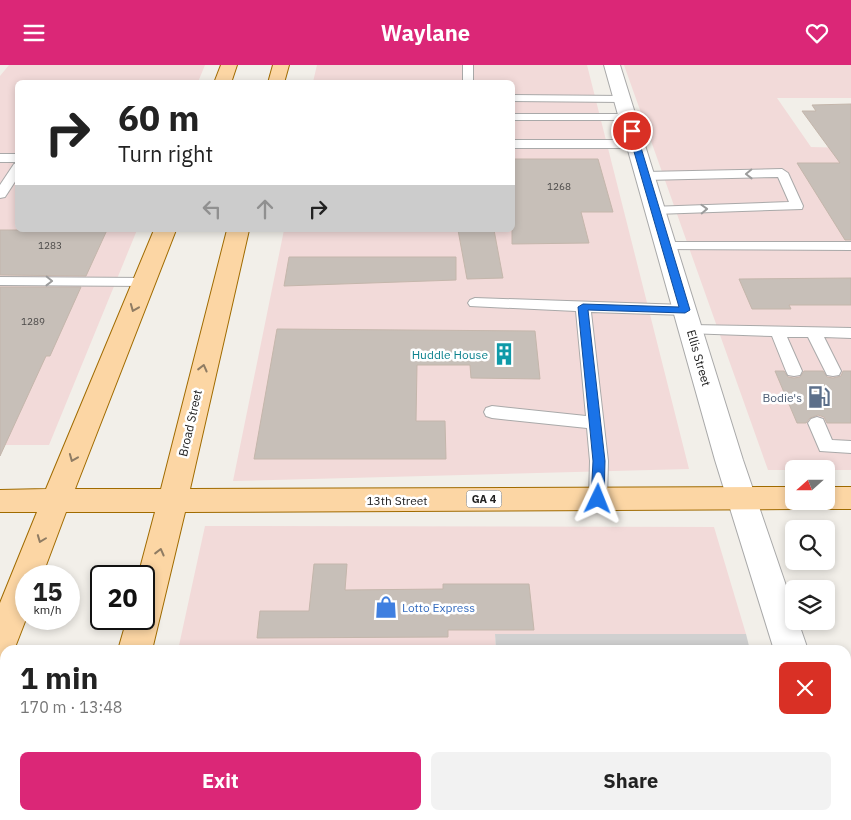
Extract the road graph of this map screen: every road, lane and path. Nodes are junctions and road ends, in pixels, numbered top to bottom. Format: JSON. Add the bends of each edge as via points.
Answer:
{"nodes":[{"id":1,"x":229,"y":65,"type":"edge"},
{"id":2,"x":281,"y":65,"type":"edge"},
{"id":3,"x":468,"y":65,"type":"edge"},
{"id":4,"x":612,"y":65,"type":"edge"},
{"id":5,"x":223,"y":80,"type":"edge"},
{"id":6,"x":277,"y":80,"type":"edge"},
{"id":7,"x":468,"y":80,"type":"edge"},
{"id":8,"x":515,"y":98,"type":"edge"},
{"id":9,"x":559,"y":99,"type":"junction"},
{"id":10,"x":625,"y":108,"type":"junction"},
{"id":11,"x":515,"y":117,"type":"edge"},
{"id":12,"x":562,"y":117,"type":"junction"},
{"id":13,"x":515,"y":144,"type":"edge"},
{"id":14,"x":582,"y":144,"type":"junction"},
{"id":15,"x":636,"y":144,"type":"junction"},
{"id":16,"x":0,"y":158,"type":"edge"},
{"id":17,"x":15,"y":158,"type":"edge"},
{"id":18,"x":586,"y":159,"type":"dead end"},
{"id":19,"x":15,"y":172,"type":"edge"},
{"id":20,"x":645,"y":176,"type":"junction"},
{"id":21,"x":0,"y":194,"type":"edge"},
{"id":22,"x":655,"y":211,"type":"junction"},
{"id":23,"x":164,"y":232,"type":"edge"},
{"id":24,"x":237,"y":232,"type":"edge"},
{"id":25,"x":666,"y":246,"type":"junction"},
{"id":26,"x":851,"y":246,"type":"edge"},
{"id":27,"x":0,"y":281,"type":"edge"},
{"id":28,"x":145,"y":282,"type":"junction"},
{"id":29,"x":475,"y":303,"type":"dead end"},
{"id":30,"x":583,"y":307,"type":"junction"},
{"id":31,"x":688,"y":320,"type":"junction"},
{"id":32,"x":776,"y":331,"type":"junction"},
{"id":33,"x":813,"y":331,"type":"junction"},
{"id":34,"x":851,"y":333,"type":"edge"},
{"id":35,"x":794,"y":371,"type":"dead end"},
{"id":36,"x":833,"y":371,"type":"dead end"},
{"id":37,"x":492,"y":412,"type":"dead end"},
{"id":38,"x":595,"y":423,"type":"junction"},
{"id":39,"x":817,"y":423,"type":"dead end"},
{"id":40,"x":851,"y":447,"type":"edge"},
{"id":41,"x":741,"y":498,"type":"junction"},
{"id":42,"x":785,"y":498,"type":"edge"},
{"id":43,"x":835,"y":498,"type":"edge"},
{"id":44,"x":851,"y":498,"type":"edge"},
{"id":45,"x":598,"y":499,"type":"junction"},
{"id":46,"x":0,"y":501,"type":"edge"},
{"id":47,"x":56,"y":501,"type":"junction"},
{"id":48,"x":173,"y":501,"type":"junction"},
{"id":49,"x":30,"y":565,"type":"edge"},
{"id":50,"x":155,"y":571,"type":"edge"},
{"id":51,"x":15,"y":605,"type":"edge"},
{"id":52,"x":140,"y":630,"type":"edge"},
{"id":53,"x":0,"y":645,"type":"edge"},
{"id":54,"x":136,"y":645,"type":"edge"},
{"id":55,"x":788,"y":645,"type":"edge"}],
"edges":[{"from":1,"to":5,"type":"main road"},
{"from":2,"to":6,"type":"main road"},
{"from":3,"to":7,"type":"lane"},
{"from":4,"to":10,"type":"street","name":"Ellis Street"},
{"from":8,"to":9,"type":"lane"},
{"from":9,"to":10,"type":"lane"},
{"from":9,"to":12,"type":"lane"},
{"from":10,"to":12,"type":"lane"},
{"from":10,"to":15,"type":"street","name":"Ellis Street"},
{"from":11,"to":12,"type":"lane"},
{"from":13,"to":14,"type":"lane"},
{"from":14,"to":15,"type":"lane"},
{"from":14,"to":18,"type":"lane"},
{"from":15,"to":20,"type":"street","name":"Ellis Street"},
{"from":16,"to":17,"type":"lane"},
{"from":19,"to":21,"type":"lane"},
{"from":20,"to":22,"type":"street","name":"Ellis Street"},
{"from":22,"to":20,"type":"lane","one_way":true,"via":[[797,206],[782,173]]},
{"from":22,"to":25,"type":"street","name":"Ellis Street"},
{"from":23,"to":28,"type":"main road"},
{"from":48,"to":24,"type":"main road","name":"Broad Street","one_way":true,"via":[[192,411]]},
{"from":25,"to":26,"type":"lane"},
{"from":25,"to":31,"type":"street","name":"Ellis Street"},
{"from":27,"to":28,"type":"lane","one_way":true},
{"from":28,"to":47,"type":"main road","one_way":true},
{"from":29,"to":30,"type":"lane"},
{"from":30,"to":31,"type":"lane"},
{"from":30,"to":38,"type":"lane"},
{"from":31,"to":32,"type":"lane"},
{"from":31,"to":41,"type":"street","name":"Ellis Street"},
{"from":32,"to":33,"type":"lane"},
{"from":32,"to":35,"type":"lane"},
{"from":33,"to":34,"type":"lane"},
{"from":33,"to":36,"type":"lane"},
{"from":37,"to":38,"type":"lane"},
{"from":38,"to":45,"type":"lane"},
{"from":39,"to":40,"type":"lane","via":[[826,446]]},
{"from":41,"to":42,"type":"main road","name":"13th Street","number":"GA 4"},
{"from":41,"to":45,"type":"main road","name":"13th Street","number":"GA 4"},
{"from":41,"to":55,"type":"street","name":"Ellis Street"},
{"from":43,"to":44,"type":"main road"},
{"from":45,"to":48,"type":"main road","name":"13th Street","number":"GA 4"},
{"from":46,"to":47,"type":"main road","name":"13th Street"},
{"from":47,"to":48,"type":"main road","name":"13th Street"},
{"from":47,"to":49,"type":"main road","one_way":true},
{"from":50,"to":48,"type":"main road","name":"Broad Street","one_way":true},
{"from":51,"to":53,"type":"main road"},
{"from":52,"to":54,"type":"main road","name":"Broad Street"}]}
